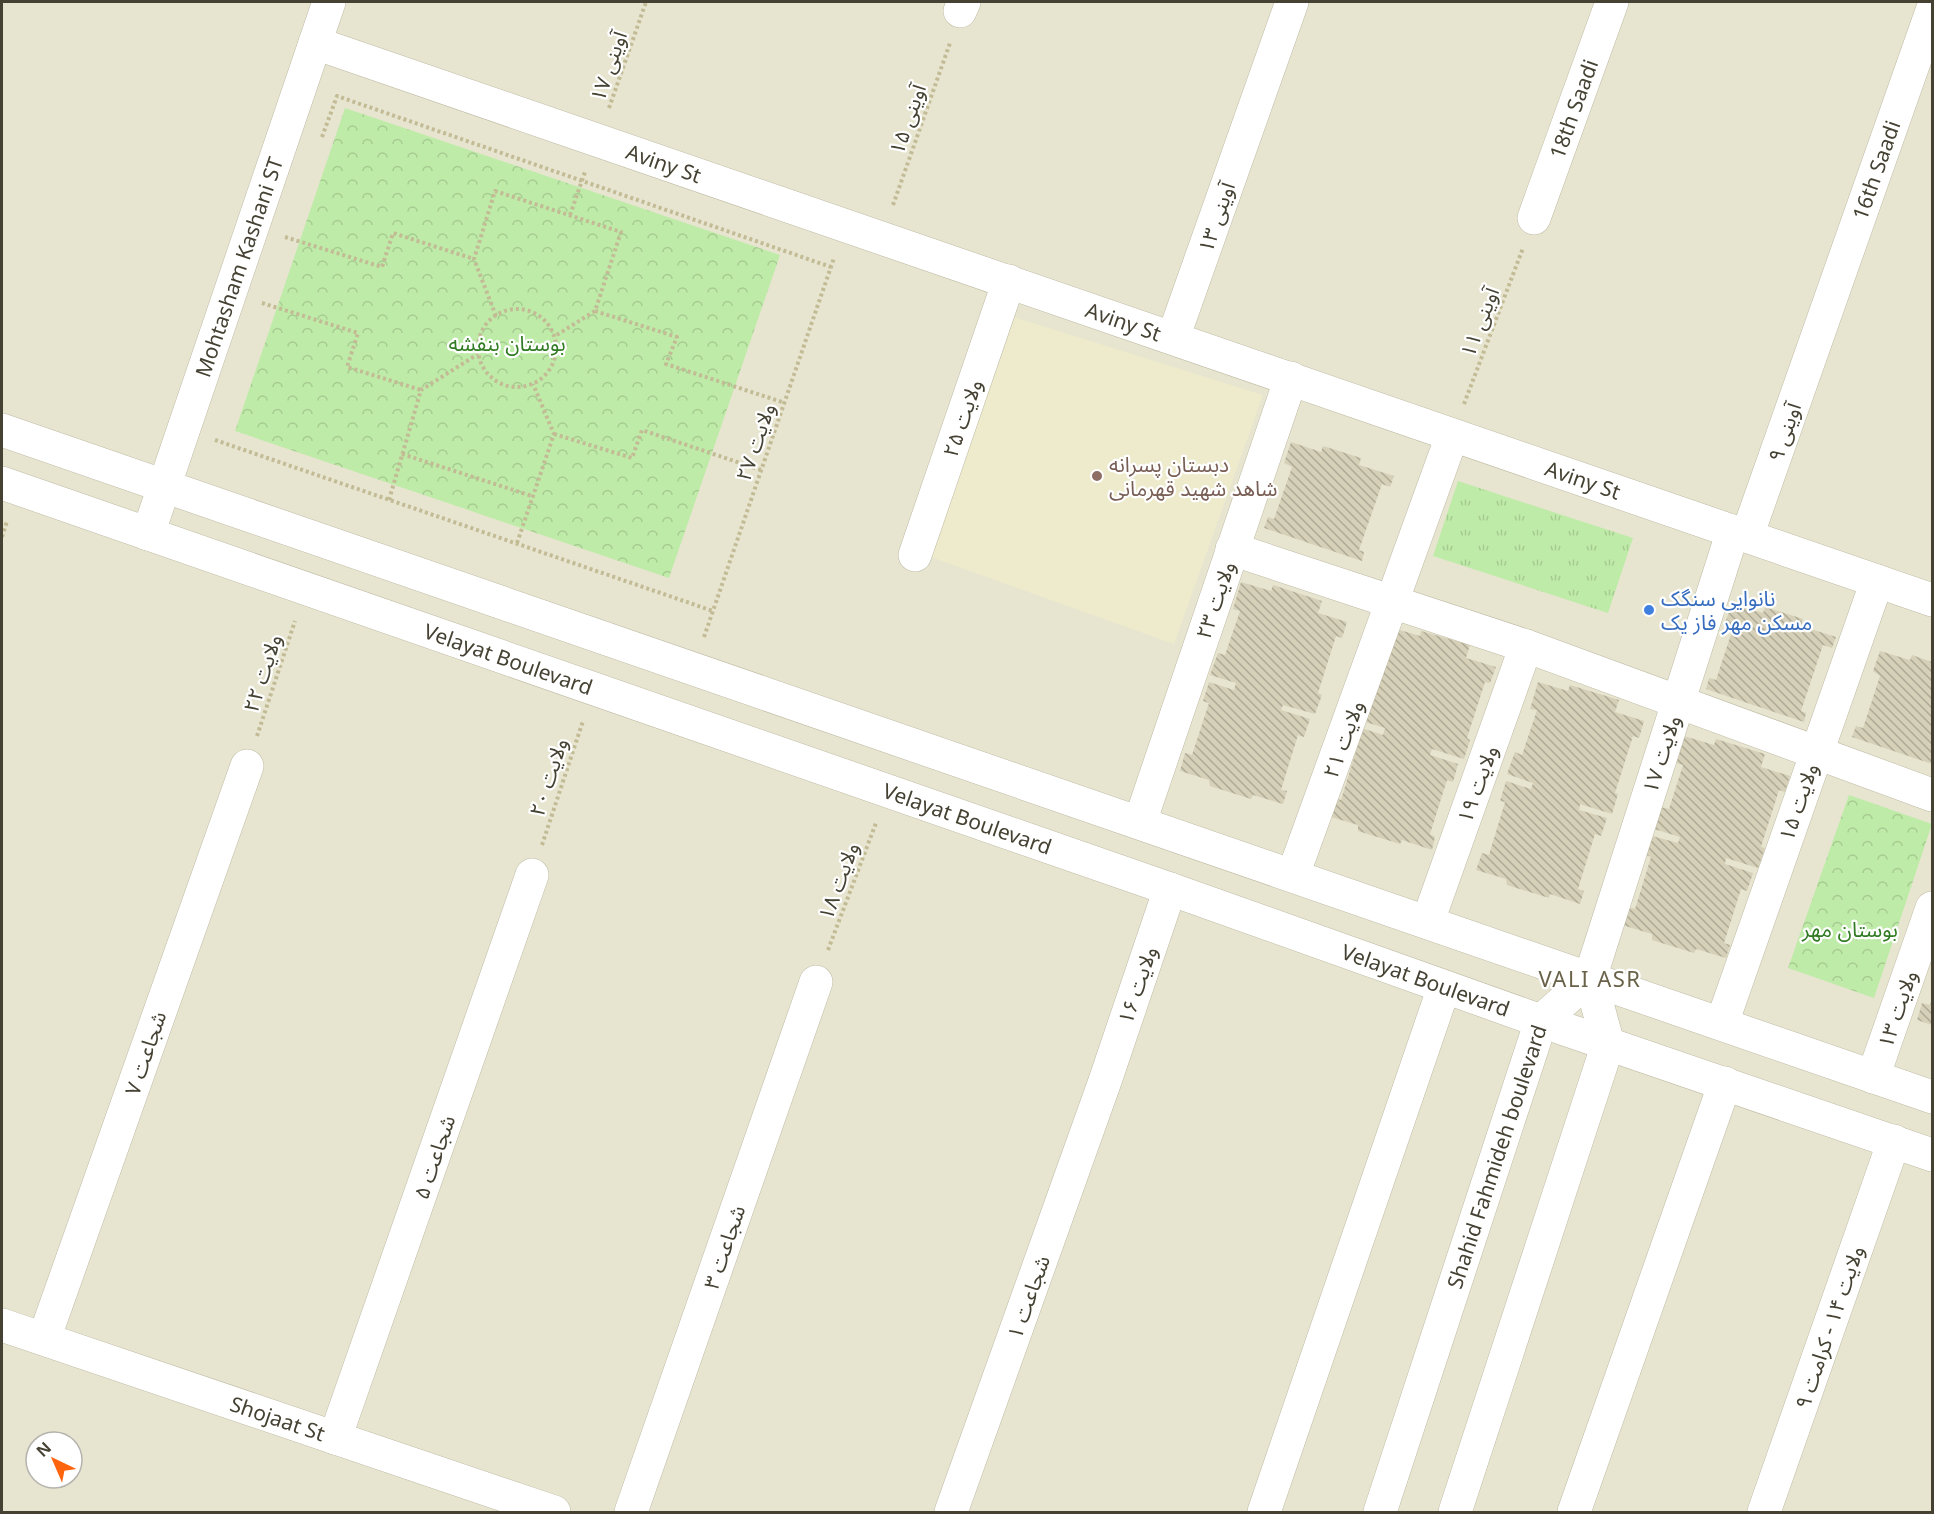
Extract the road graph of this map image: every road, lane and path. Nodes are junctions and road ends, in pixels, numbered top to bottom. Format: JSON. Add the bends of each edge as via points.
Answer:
{"nodes":[{"id":1,"x":329,"y":2,"type":"edge"},
{"id":2,"x":646,"y":2,"type":"edge"},
{"id":3,"x":1292,"y":2,"type":"edge"},
{"id":4,"x":1612,"y":2,"type":"edge"},
{"id":5,"x":962,"y":6,"type":"edge"},
{"id":6,"x":1932,"y":11,"type":"edge"},
{"id":7,"x":315,"y":43,"type":"junction"},
{"id":8,"x":321,"y":140,"type":"dead end"},
{"id":9,"x":598,"y":140,"type":"junction"},
{"id":10,"x":582,"y":179,"type":"junction"},
{"id":11,"x":570,"y":214,"type":"junction"},
{"id":12,"x":1534,"y":218,"type":"joint"},
{"id":13,"x":845,"y":225,"type":"junction"},
{"id":14,"x":289,"y":226,"type":"dead end"},
{"id":15,"x":285,"y":237,"type":"junction"},
{"id":16,"x":882,"y":237,"type":"junction"},
{"id":17,"x":281,"y":248,"type":"dead end"},
{"id":18,"x":474,"y":259,"type":"junction"},
{"id":19,"x":831,"y":267,"type":"junction"},
{"id":20,"x":1009,"y":281,"type":"junction"},
{"id":21,"x":266,"y":292,"type":"dead end"},
{"id":22,"x":262,"y":303,"type":"junction"},
{"id":23,"x":595,"y":311,"type":"junction"},
{"id":24,"x":259,"y":314,"type":"dead end"},
{"id":25,"x":496,"y":316,"type":"junction"},
{"id":26,"x":1820,"y":328,"type":"joint"},
{"id":27,"x":555,"y":336,"type":"junction"},
{"id":28,"x":1173,"y":338,"type":"junction"},
{"id":29,"x":478,"y":354,"type":"junction"},
{"id":30,"x":1291,"y":378,"type":"junction"},
{"id":31,"x":533,"y":384,"type":"junction"},
{"id":32,"x":422,"y":390,"type":"junction"},
{"id":33,"x":784,"y":403,"type":"junction"},
{"id":34,"x":217,"y":429,"type":"dead end"},
{"id":35,"x":2,"y":430,"type":"edge"},
{"id":36,"x":554,"y":434,"type":"junction"},
{"id":37,"x":1452,"y":436,"type":"junction"},
{"id":38,"x":402,"y":454,"type":"junction"},
{"id":39,"x":761,"y":470,"type":"junction"},
{"id":40,"x":2,"y":483,"type":"edge"},
{"id":41,"x":164,"y":486,"type":"junction"},
{"id":42,"x":532,"y":496,"type":"junction"},
{"id":43,"x":389,"y":500,"type":"junction"},
{"id":44,"x":1740,"y":533,"type":"junction"},
{"id":45,"x":148,"y":534,"type":"junction"},
{"id":46,"x":517,"y":543,"type":"junction"},
{"id":47,"x":1232,"y":549,"type":"junction"},
{"id":48,"x":915,"y":555,"type":"dead end"},
{"id":49,"x":1877,"y":580,"type":"junction"},
{"id":50,"x":306,"y":589,"type":"junction"},
{"id":51,"x":1932,"y":600,"type":"edge"},
{"id":52,"x":1393,"y":603,"type":"junction"},
{"id":53,"x":713,"y":611,"type":"junction"},
{"id":54,"x":1526,"y":646,"type":"junction"},
{"id":55,"x":693,"y":669,"type":"junction"},
{"id":56,"x":593,"y":689,"type":"junction"},
{"id":57,"x":1678,"y":702,"type":"junction"},
{"id":58,"x":1815,"y":752,"type":"junction"},
{"id":59,"x":247,"y":766,"type":"joint"},
{"id":60,"x":888,"y":791,"type":"junction"},
{"id":61,"x":1932,"y":795,"type":"edge"},
{"id":62,"x":1140,"y":822,"type":"junction"},
{"id":63,"x":532,"y":875,"type":"joint"},
{"id":64,"x":1293,"y":875,"type":"junction"},
{"id":65,"x":1170,"y":889,"type":"junction"},
{"id":66,"x":1932,"y":908,"type":"edge"},
{"id":67,"x":1428,"y":921,"type":"junction"},
{"id":68,"x":1590,"y":978,"type":"junction"},
{"id":69,"x":816,"y":982,"type":"joint"},
{"id":70,"x":1444,"y":987,"type":"junction"},
{"id":71,"x":1541,"y":1021,"type":"junction"},
{"id":72,"x":1722,"y":1023,"type":"junction"},
{"id":73,"x":1608,"y":1044,"type":"junction"},
{"id":74,"x":1874,"y":1077,"type":"junction"},
{"id":75,"x":1105,"y":1081,"type":"joint"},
{"id":76,"x":1725,"y":1083,"type":"junction"},
{"id":77,"x":1932,"y":1097,"type":"edge"},
{"id":78,"x":1894,"y":1141,"type":"junction"},
{"id":79,"x":1932,"y":1155,"type":"edge"},
{"id":80,"x":2,"y":1325,"type":"edge"},
{"id":81,"x":44,"y":1339,"type":"junction"},
{"id":82,"x":335,"y":1438,"type":"junction"},
{"id":83,"x":554,"y":1512,"type":"edge"},
{"id":84,"x":631,"y":1512,"type":"edge"},
{"id":85,"x":951,"y":1512,"type":"edge"},
{"id":86,"x":1264,"y":1512,"type":"edge"},
{"id":87,"x":1380,"y":1512,"type":"edge"},
{"id":88,"x":1455,"y":1512,"type":"edge"},
{"id":89,"x":1574,"y":1512,"type":"edge"},
{"id":90,"x":1764,"y":1512,"type":"edge"}],
"edges":[{"from":1,"to":7,"type":"street","name":"Mohtasham Kashani ST"},
{"from":2,"to":9,"type":"path","name":"آوینی ۱۷"},
{"from":3,"to":28,"type":"street","name":"آوینی ۱۳"},
{"from":4,"to":12,"type":"street","name":"18th Saadi"},
{"from":5,"to":16,"type":"path","name":"آوینی ۱۵"},
{"from":6,"to":26,"type":"street","name":"16th Saadi"},
{"from":7,"to":9,"type":"street","name":"Aviny St"},
{"from":7,"to":41,"type":"street","name":"Mohtasham Kashani ST"},
{"from":8,"to":10,"type":"path","via":[[337,96]]},
{"from":9,"to":10,"type":"path","name":"آوینی ۱۷"},
{"from":9,"to":13,"type":"street","name":"Aviny St"},
{"from":10,"to":11,"type":"path","name":"آوینی ۱۷"},
{"from":10,"to":19,"type":"path"},
{"from":11,"to":18,"type":"path","via":[[495,191]]},
{"from":11,"to":23,"type":"path","via":[[621,232]]},
{"from":12,"to":37,"type":"path","name":"آوینی ۱۱"},
{"from":13,"to":16,"type":"street","name":"Aviny St"},
{"from":13,"to":19,"type":"path","name":"ولایت ۲۷"},
{"from":14,"to":15,"type":"path"},
{"from":15,"to":17,"type":"path"},
{"from":15,"to":18,"type":"path","via":[[382,267],[393,233]]},
{"from":16,"to":20,"type":"street","name":"Aviny St"},
{"from":18,"to":25,"type":"path"},
{"from":19,"to":33,"type":"path","name":"ولایت ۲۷"},
{"from":20,"to":28,"type":"street","name":"Aviny St"},
{"from":20,"to":48,"type":"street","name":"ولایت ۲۵"},
{"from":21,"to":22,"type":"path"},
{"from":22,"to":24,"type":"path"},
{"from":22,"to":32,"type":"path","via":[[358,333],[347,367]]},
{"from":23,"to":27,"type":"path"},
{"from":23,"to":33,"type":"path","via":[[676,337],[666,364]]},
{"from":25,"to":27,"type":"path","via":[[508,310],[536,314]]},
{"from":25,"to":29,"type":"path","via":[[480,339]]},
{"from":26,"to":44,"type":"street","name":"آوینی ۹"},
{"from":27,"to":31,"type":"path","via":[[553,364]]},
{"from":28,"to":30,"type":"street","name":"Aviny St"},
{"from":29,"to":31,"type":"path","via":[[492,378],[505,385]]},
{"from":29,"to":32,"type":"path"},
{"from":30,"to":37,"type":"street","name":"Aviny St"},
{"from":30,"to":47,"type":"street","name":"ولایت ۲۳"},
{"from":31,"to":36,"type":"path"},
{"from":32,"to":38,"type":"path"},
{"from":33,"to":39,"type":"path","name":"ولایت ۲۷"},
{"from":34,"to":43,"type":"path","via":[[213,440]]},
{"from":35,"to":41,"type":"street"},
{"from":36,"to":39,"type":"path","via":[[632,458],[642,430]]},
{"from":36,"to":42,"type":"path"},
{"from":37,"to":44,"type":"street","name":"Aviny St"},
{"from":37,"to":52,"type":"street","name":"ولایت ۲۱"},
{"from":38,"to":42,"type":"path"},
{"from":38,"to":43,"type":"path"},
{"from":39,"to":53,"type":"path","name":"ولایت ۲۷"},
{"from":40,"to":45,"type":"street","name":"Velayat Boulevard"},
{"from":41,"to":45,"type":"street","name":"Mohtasham Kashani ST"},
{"from":41,"to":55,"type":"street"},
{"from":42,"to":46,"type":"path"},
{"from":43,"to":46,"type":"path"},
{"from":44,"to":49,"type":"street","name":"Aviny St"},
{"from":44,"to":57,"type":"street","name":"ولایت ۱۷"},
{"from":45,"to":50,"type":"street","name":"Velayat Boulevard"},
{"from":46,"to":53,"type":"path"},
{"from":47,"to":52,"type":"street"},
{"from":47,"to":62,"type":"street","name":"ولایت ۲۳"},
{"from":49,"to":51,"type":"street","name":"Aviny St"},
{"from":49,"to":58,"type":"street","name":"ولایت ۱۵"},
{"from":50,"to":56,"type":"street","name":"Velayat Boulevard"},
{"from":50,"to":59,"type":"path","name":"ولایت ۲۲"},
{"from":52,"to":54,"type":"street"},
{"from":52,"to":64,"type":"street","name":"ولایت ۲۱"},
{"from":53,"to":55,"type":"path","name":"ولایت ۲۷"},
{"from":54,"to":57,"type":"street"},
{"from":54,"to":67,"type":"street","name":"ولایت ۱۹"},
{"from":55,"to":62,"type":"street"},
{"from":56,"to":60,"type":"street","name":"Velayat Boulevard"},
{"from":56,"to":63,"type":"path","name":"ولایت ۲۰"},
{"from":57,"to":58,"type":"street"},
{"from":57,"to":68,"type":"street","name":"ولایت ۱۷"},
{"from":58,"to":61,"type":"street"},
{"from":58,"to":72,"type":"street","name":"ولایت ۱۵"},
{"from":59,"to":81,"type":"street","name":"شجاعت ۷"},
{"from":60,"to":65,"type":"street","name":"Velayat Boulevard"},
{"from":60,"to":69,"type":"path","name":"ولایت ۱۸"},
{"from":62,"to":64,"type":"street"},
{"from":63,"to":82,"type":"street","name":"شجاعت ۵"},
{"from":64,"to":67,"type":"street"},
{"from":65,"to":70,"type":"street","name":"Velayat Boulevard"},
{"from":65,"to":75,"type":"street","name":"ولایت ۱۶"},
{"from":66,"to":74,"type":"street","name":"ولایت ۱۳"},
{"from":67,"to":68,"type":"street"},
{"from":68,"to":71,"type":"street","name":"Shahid Fahmideh boulevard"},
{"from":68,"to":72,"type":"street"},
{"from":68,"to":73,"type":"street"},
{"from":69,"to":84,"type":"street","name":"شجاعت ۳"},
{"from":70,"to":71,"type":"street","name":"Velayat Boulevard"},
{"from":70,"to":86,"type":"street"},
{"from":71,"to":73,"type":"street","name":"Velayat Boulevard"},
{"from":71,"to":87,"type":"street","name":"Shahid Fahmideh boulevard"},
{"from":72,"to":74,"type":"street"},
{"from":73,"to":76,"type":"street","name":"Velayat Boulevard"},
{"from":73,"to":88,"type":"street"},
{"from":74,"to":77,"type":"street"},
{"from":75,"to":85,"type":"street","name":"شجاعت ۱"},
{"from":76,"to":78,"type":"street","name":"Velayat Boulevard"},
{"from":76,"to":89,"type":"street"},
{"from":78,"to":79,"type":"street","name":"Velayat Boulevard"},
{"from":78,"to":90,"type":"street","name":"ولایت ۱۴ - کرامت ۹"},
{"from":80,"to":81,"type":"street","name":"Shojaat St"},
{"from":81,"to":82,"type":"street","name":"Shojaat St"},
{"from":82,"to":83,"type":"street","name":"Shojaat St"}]}
